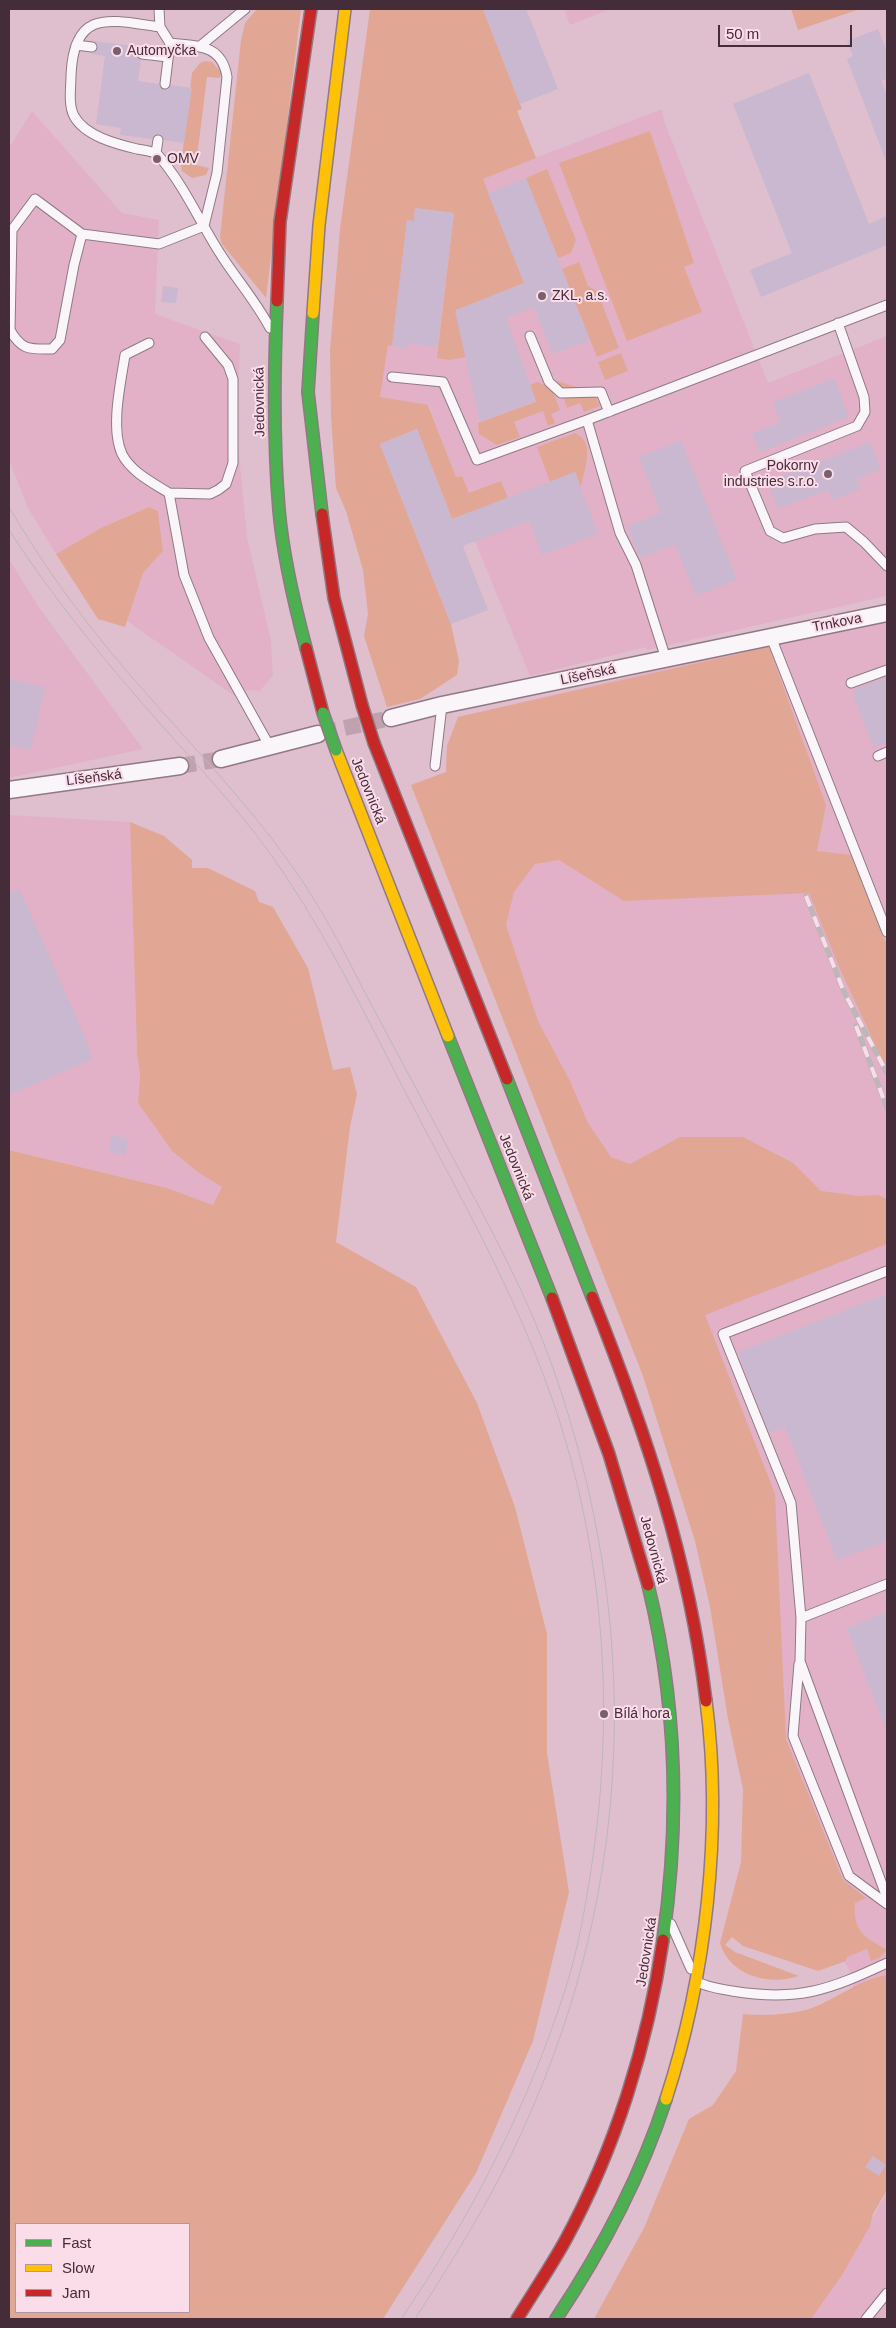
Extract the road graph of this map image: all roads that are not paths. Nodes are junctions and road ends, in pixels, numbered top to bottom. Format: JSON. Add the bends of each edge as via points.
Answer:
{"nodes":[{"id":1,"x":159,"y":9,"type":"edge"},
{"id":2,"x":245,"y":9,"type":"edge"},
{"id":3,"x":312,"y":9,"type":"edge"},
{"id":4,"x":345,"y":9,"type":"edge"},
{"id":5,"x":160,"y":27,"type":"junction"},
{"id":6,"x":170,"y":43,"type":"junction"},
{"id":7,"x":76,"y":45,"type":"junction"},
{"id":8,"x":199,"y":46,"type":"junction"},
{"id":9,"x":92,"y":47,"type":"dead end"},
{"id":10,"x":142,"y":54,"type":"dead end"},
{"id":11,"x":168,"y":58,"type":"junction"},
{"id":12,"x":165,"y":84,"type":"dead end"},
{"id":13,"x":158,"y":140,"type":"dead end"},
{"id":14,"x":156,"y":153,"type":"junction"},
{"id":15,"x":204,"y":226,"type":"junction"},
{"id":16,"x":82,"y":234,"type":"junction"},
{"id":17,"x":887,"y":305,"type":"edge"},
{"id":18,"x":838,"y":323,"type":"junction"},
{"id":19,"x":530,"y":336,"type":"dead end"},
{"id":20,"x":205,"y":337,"type":"dead end"},
{"id":21,"x":149,"y":343,"type":"dead end"},
{"id":22,"x":275,"y":344,"type":"junction"},
{"id":23,"x":392,"y":377,"type":"dead end"},
{"id":24,"x":609,"y":412,"type":"junction"},
{"id":25,"x":587,"y":420,"type":"junction"},
{"id":26,"x":169,"y":493,"type":"junction"},
{"id":27,"x":887,"y":566,"type":"edge"},
{"id":28,"x":887,"y":613,"type":"edge"},
{"id":29,"x":779,"y":635,"type":"junction"},
{"id":30,"x":666,"y":659,"type":"junction"},
{"id":31,"x":887,"y":670,"type":"edge"},
{"id":32,"x":851,"y":683,"type":"dead end"},
{"id":33,"x":442,"y":705,"type":"junction"},
{"id":34,"x":390,"y":718,"type":"tunnel mouth"},
{"id":35,"x":318,"y":734,"type":"tunnel mouth"},
{"id":36,"x":270,"y":747,"type":"junction"},
{"id":37,"x":887,"y":752,"type":"edge"},
{"id":38,"x":878,"y":756,"type":"dead end"},
{"id":39,"x":222,"y":759,"type":"tunnel mouth"},
{"id":40,"x":180,"y":766,"type":"tunnel mouth"},
{"id":41,"x":435,"y":766,"type":"dead end"},
{"id":42,"x":9,"y":790,"type":"edge"},
{"id":43,"x":887,"y":932,"type":"edge"},
{"id":44,"x":887,"y":1271,"type":"edge"},
{"id":45,"x":887,"y":1584,"type":"edge"},
{"id":46,"x":801,"y":1618,"type":"junction"},
{"id":47,"x":800,"y":1661,"type":"junction"},
{"id":48,"x":887,"y":1898,"type":"edge"},
{"id":49,"x":887,"y":1904,"type":"edge"},
{"id":50,"x":668,"y":1916,"type":"junction"},
{"id":51,"x":887,"y":1963,"type":"edge"},
{"id":52,"x":696,"y":1982,"type":"junction"},
{"id":53,"x":887,"y":2293,"type":"edge"},
{"id":54,"x":884,"y":2304,"type":"edge"},
{"id":55,"x":517,"y":2319,"type":"edge"},
{"id":56,"x":556,"y":2319,"type":"edge"},
{"id":57,"x":866,"y":2319,"type":"edge"}],
"edges":[{"from":1,"to":5,"type":"lane"},
{"from":2,"to":8,"type":"lane"},
{"from":3,"to":22,"type":"main road","name":"Jedovnická","via":[[280,222]]},
{"from":4,"to":52,"type":"main road","name":"Jedovnická","bridge":true,"via":[[321,208],[308,392],[334,598],[374,743],[625,1381],[675,1534],[700,1652],[707,1702],[712,1791],[709,1876]]},
{"from":5,"to":6,"type":"lane"},
{"from":5,"to":7,"type":"lane","via":[[100,21],[78,38]]},
{"from":6,"to":8,"type":"lane"},
{"from":6,"to":11,"type":"lane"},
{"from":7,"to":9,"type":"lane"},
{"from":7,"to":14,"type":"lane","via":[[70,102],[80,124],[90,132],[126,146]]},
{"from":8,"to":15,"type":"lane","via":[[215,52],[223,60],[226,77],[217,173]]},
{"from":10,"to":11,"type":"lane"},
{"from":11,"to":12,"type":"lane"},
{"from":13,"to":14,"type":"lane"},
{"from":14,"to":15,"type":"lane","via":[[180,184]]},
{"from":15,"to":16,"type":"lane","via":[[159,244]]},
{"from":15,"to":22,"type":"lane","via":[[263,316]]},
{"from":16,"to":16,"type":"lane","via":[[35,199],[12,230],[10,330],[18,344],[33,349],[52,349],[60,340]]},
{"from":17,"to":18,"type":"lane"},
{"from":18,"to":24,"type":"lane"},
{"from":18,"to":27,"type":"lane","via":[[864,397],[865,412],[857,426],[745,471],[770,531],[783,538],[815,529],[846,527]]},
{"from":19,"to":24,"type":"lane","via":[[549,382],[561,393],[601,392]]},
{"from":20,"to":26,"type":"lane","via":[[228,365],[233,379],[232,462],[226,484],[210,494]]},
{"from":21,"to":26,"type":"lane","via":[[125,355],[117,430],[122,454],[140,475]]},
{"from":22,"to":50,"type":"main road","name":"Jedovnická","bridge":true,"via":[[273,393],[279,511],[294,601],[324,713],[574,1356],[624,1500],[654,1612],[670,1708],[675,1825]]},
{"from":23,"to":25,"type":"lane","via":[[443,382],[477,460]]},
{"from":24,"to":25,"type":"lane"},
{"from":25,"to":30,"type":"lane","via":[[620,533],[636,564]]},
{"from":26,"to":36,"type":"lane","via":[[184,575],[209,638]]},
{"from":28,"to":29,"type":"street","name":"Trnkova"},
{"from":29,"to":30,"type":"street","name":"Líšeňská"},
{"from":29,"to":43,"type":"lane"},
{"from":30,"to":33,"type":"street","name":"Líšeňská"},
{"from":31,"to":32,"type":"lane"},
{"from":33,"to":34,"type":"street","name":"Líšeňská"},
{"from":33,"to":41,"type":"lane"},
{"from":35,"to":36,"type":"street"},
{"from":36,"to":39,"type":"street"},
{"from":37,"to":38,"type":"lane"},
{"from":40,"to":42,"type":"street","name":"Líšeňská"},
{"from":44,"to":46,"type":"lane","via":[[723,1334],[791,1503]]},
{"from":45,"to":46,"type":"lane"},
{"from":46,"to":47,"type":"lane"},
{"from":47,"to":48,"type":"lane"},
{"from":47,"to":49,"type":"lane","via":[[793,1736],[849,1876]]},
{"from":50,"to":52,"type":"lane"},
{"from":50,"to":55,"type":"main road","name":"Jedovnická","via":[[651,2012],[631,2084],[606,2154],[562,2246]]},
{"from":51,"to":52,"type":"lane","via":[[826,1989],[781,1996],[740,1992]]},
{"from":52,"to":56,"type":"main road","name":"Jedovnická","via":[[653,2137],[628,2197],[593,2264]]},
{"from":53,"to":54,"type":"lane"},
{"from":54,"to":57,"type":"lane"}]}
